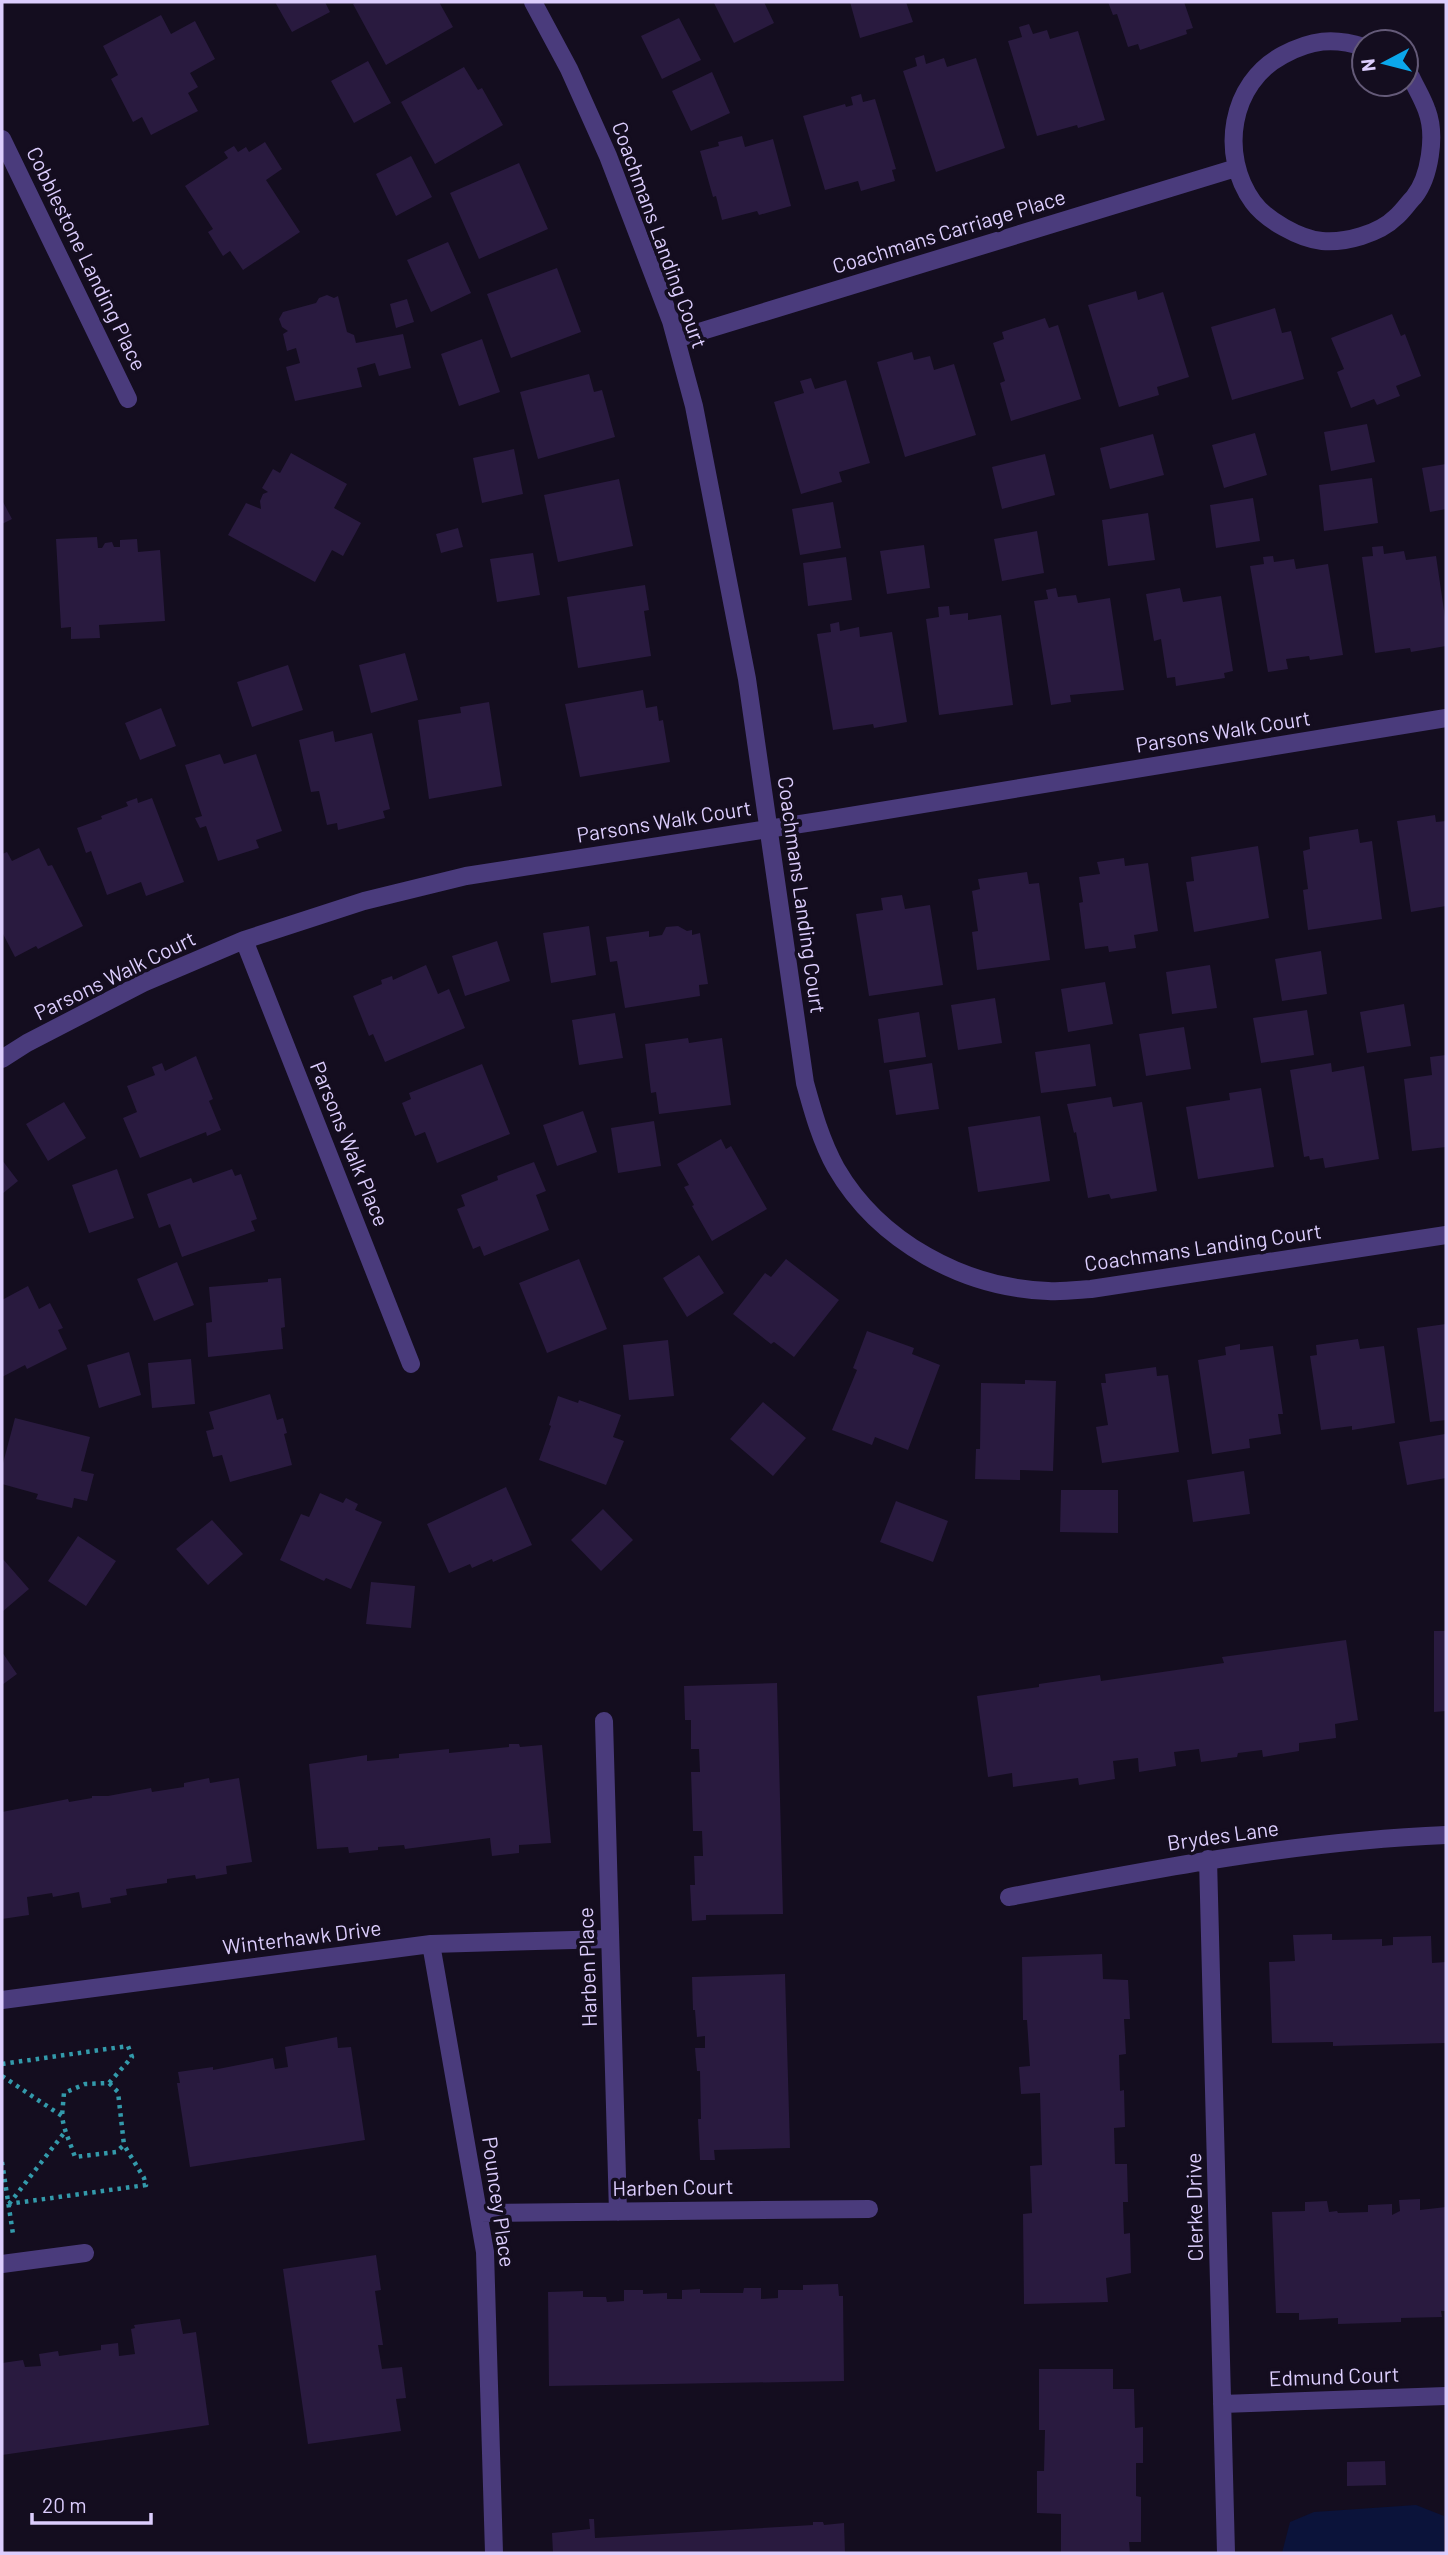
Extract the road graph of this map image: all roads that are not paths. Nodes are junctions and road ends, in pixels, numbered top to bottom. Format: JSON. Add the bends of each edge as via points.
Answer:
{"nodes":[{"id":1,"x":533,"y":2,"type":"edge"},
{"id":2,"x":1350,"y":42,"type":"edge"},
{"id":3,"x":1420,"y":96,"type":"edge"},
{"id":4,"x":2,"y":139,"type":"edge"},
{"id":5,"x":1236,"y":169,"type":"junction"},
{"id":6,"x":676,"y":339,"type":"junction"},
{"id":7,"x":128,"y":399,"type":"dead end"},
{"id":8,"x":1446,"y":718,"type":"edge"},
{"id":9,"x":769,"y":829,"type":"junction"},
{"id":10,"x":244,"y":940,"type":"junction"},
{"id":11,"x":2,"y":1059,"type":"edge"},
{"id":12,"x":1446,"y":1235,"type":"edge"},
{"id":13,"x":411,"y":1364,"type":"dead end"},
{"id":14,"x":604,"y":1721,"type":"dead end"},
{"id":15,"x":1446,"y":1835,"type":"edge"},
{"id":16,"x":1208,"y":1859,"type":"junction"},
{"id":17,"x":1009,"y":1897,"type":"dead end"},
{"id":18,"x":610,"y":1939,"type":"junction"},
{"id":19,"x":431,"y":1944,"type":"junction"},
{"id":20,"x":2,"y":2000,"type":"edge"},
{"id":21,"x":869,"y":2209,"type":"dead end"},
{"id":22,"x":618,"y":2212,"type":"junction"},
{"id":23,"x":478,"y":2213,"type":"junction"},
{"id":24,"x":85,"y":2253,"type":"dead end"},
{"id":25,"x":2,"y":2264,"type":"edge"},
{"id":26,"x":1446,"y":2396,"type":"edge"},
{"id":27,"x":1222,"y":2404,"type":"junction"},
{"id":28,"x":494,"y":2553,"type":"edge"},
{"id":29,"x":1226,"y":2553,"type":"edge"}],
"edges":[{"from":1,"to":6,"type":"street","name":"Coachmans Landing Court","via":[[608,156]]},
{"from":2,"to":5,"type":"street","via":[[1304,43],[1269,62],[1244,92],[1233,130]]},
{"from":3,"to":5,"type":"street","via":[[1428,112],[1432,151],[1420,189],[1395,219],[1360,237],[1321,241],[1284,229],[1254,204]]},
{"from":4,"to":7,"type":"street","name":"Cobblestone Landing Place"},
{"from":5,"to":6,"type":"street","name":"Coachmans Carriage Place"},
{"from":6,"to":9,"type":"street","name":"Coachmans Landing Court","via":[[696,412]]},
{"from":8,"to":9,"type":"street","name":"Parsons Walk Court"},
{"from":9,"to":10,"type":"street","name":"Parsons Walk Court","via":[[466,876],[364,901]]},
{"from":9,"to":12,"type":"street","name":"Coachmans Landing Court","via":[[805,1083],[818,1129],[837,1169],[866,1208],[901,1240],[946,1268],[996,1284],[1048,1291],[1080,1289]]},
{"from":10,"to":11,"type":"street","name":"Parsons Walk Court","via":[[143,983]]},
{"from":10,"to":13,"type":"street","name":"Parsons Walk Place"},
{"from":14,"to":18,"type":"street","name":"Harben Place"},
{"from":15,"to":16,"type":"street","name":"Brydes Lane","via":[[1390,1837]]},
{"from":16,"to":17,"type":"street","name":"Brydes Lane"},
{"from":16,"to":27,"type":"street","name":"Clerke Drive"},
{"from":18,"to":19,"type":"street","name":"Winterhawk Drive"},
{"from":18,"to":22,"type":"street","name":"Harben Place"},
{"from":19,"to":20,"type":"street","name":"Winterhawk Drive"},
{"from":19,"to":23,"type":"street","name":"Pouncey Place"},
{"from":21,"to":22,"type":"street","name":"Harben Court"},
{"from":22,"to":23,"type":"street","name":"Harben Court"},
{"from":23,"to":28,"type":"street","name":"Pouncey Place","via":[[486,2260]]},
{"from":24,"to":25,"type":"street"},
{"from":26,"to":27,"type":"street","name":"Edmund Court"},
{"from":27,"to":29,"type":"street","name":"Clerke Drive"}]}
